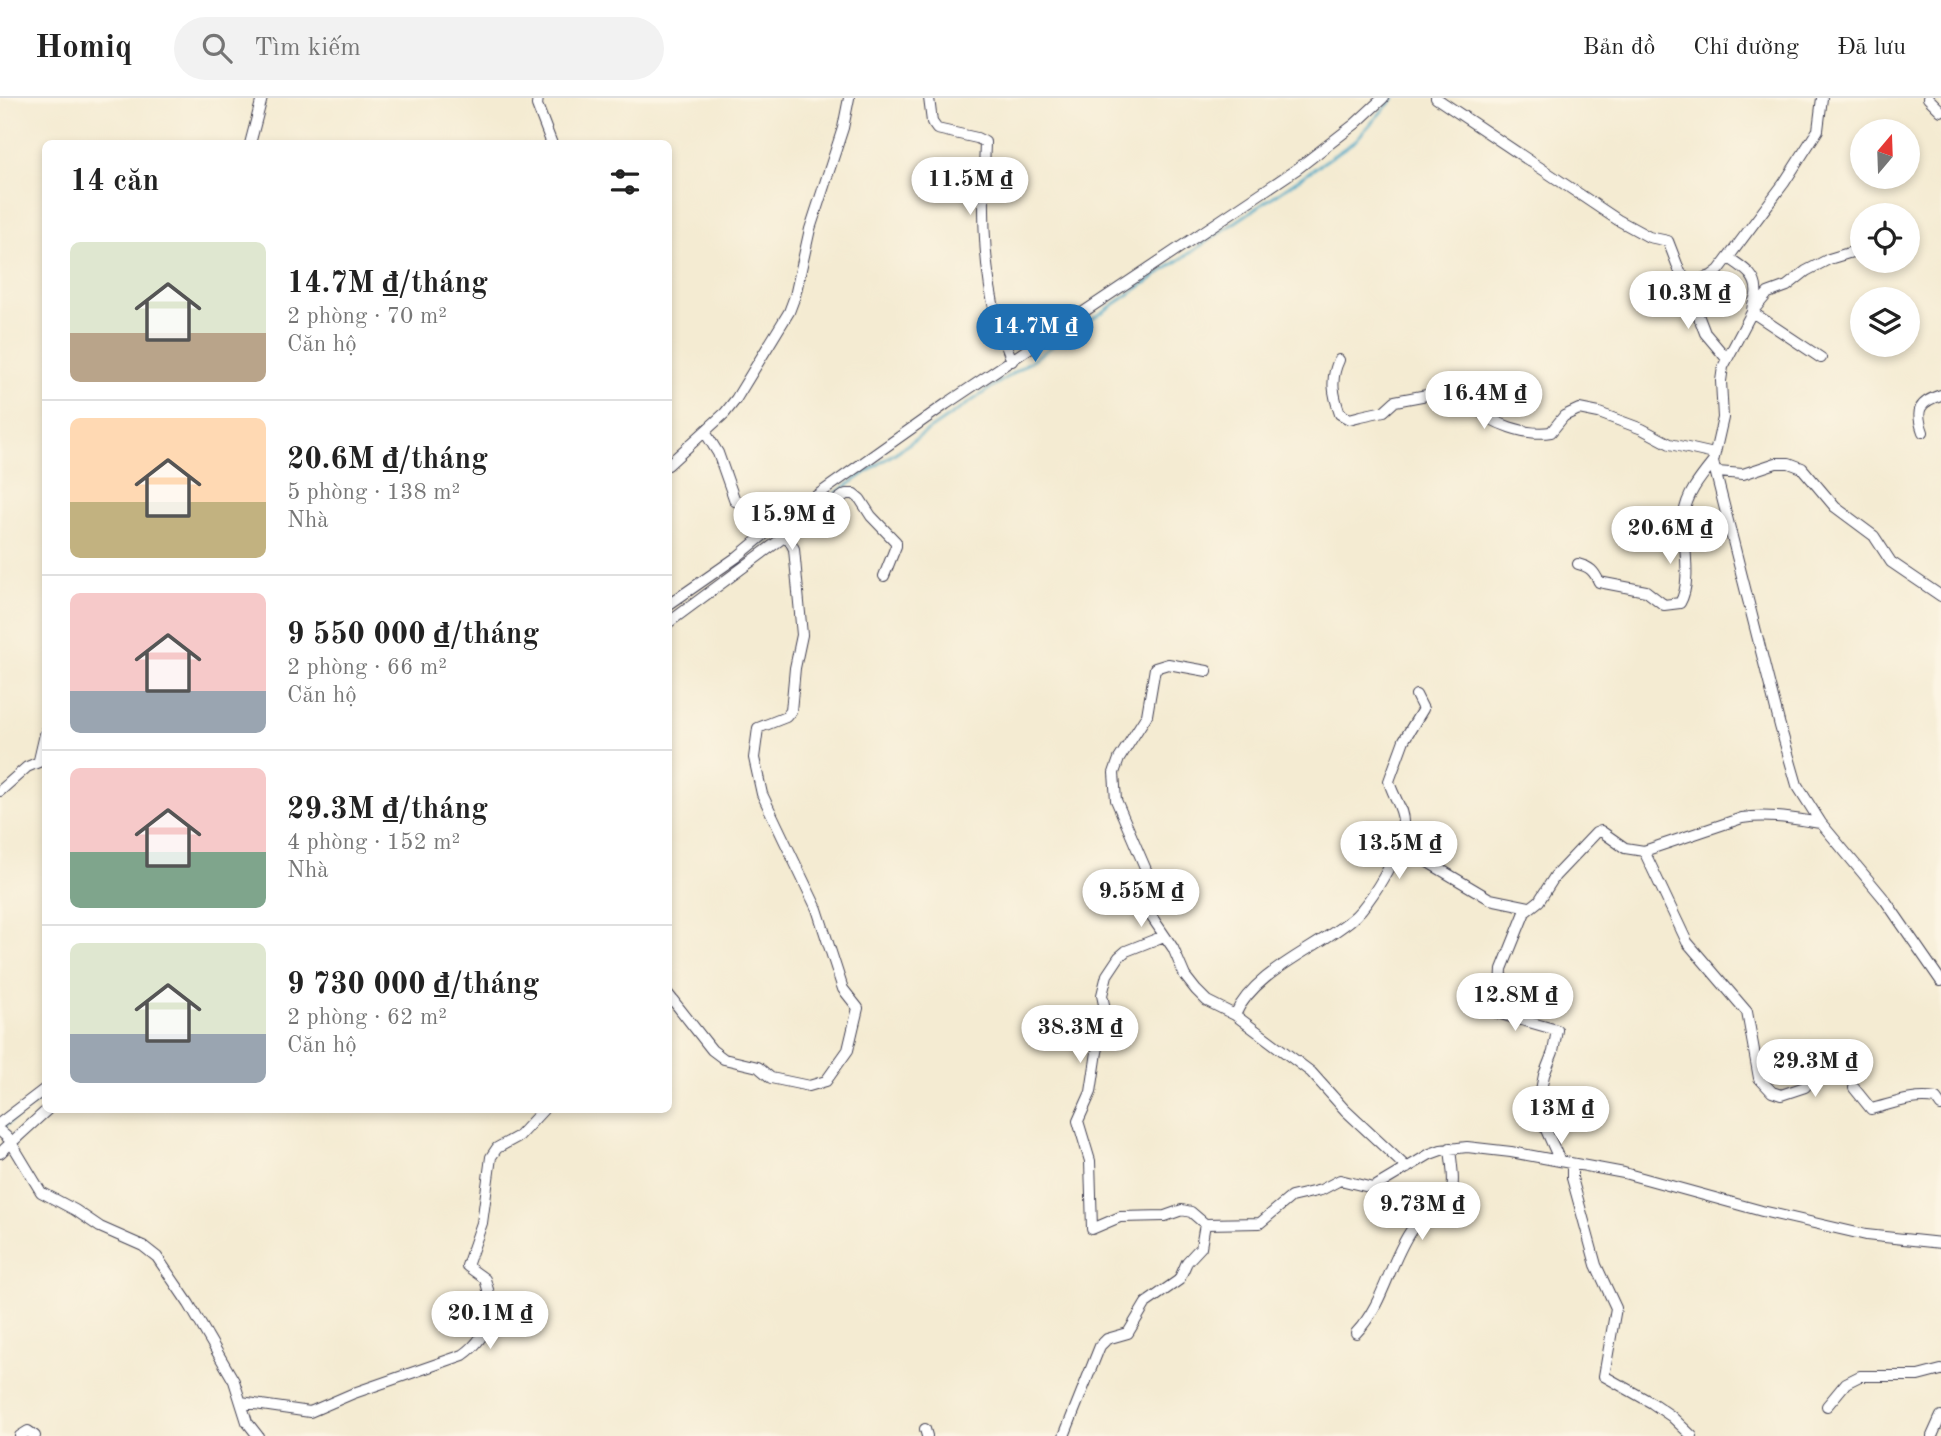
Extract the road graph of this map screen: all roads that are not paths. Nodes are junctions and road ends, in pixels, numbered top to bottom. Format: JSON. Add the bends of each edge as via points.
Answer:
{"nodes":[{"id":1,"x":262,"y":98,"type":"edge"},
{"id":2,"x":538,"y":98,"type":"edge"},
{"id":3,"x":849,"y":98,"type":"edge"},
{"id":4,"x":929,"y":98,"type":"edge"},
{"id":5,"x":1383,"y":98,"type":"edge"},
{"id":6,"x":1436,"y":98,"type":"edge"},
{"id":7,"x":1822,"y":98,"type":"edge"},
{"id":8,"x":1928,"y":98,"type":"edge"},
{"id":9,"x":1941,"y":111,"type":"edge"},
{"id":10,"x":251,"y":140,"type":"edge"},
{"id":11,"x":550,"y":140,"type":"edge"},
{"id":12,"x":1850,"y":253,"type":"edge"},
{"id":13,"x":1729,"y":258,"type":"junction"},
{"id":14,"x":1685,"y":281,"type":"junction"},
{"id":15,"x":1752,"y":312,"type":"junction"},
{"id":16,"x":1821,"y":358,"type":"dead end"},
{"id":17,"x":1727,"y":359,"type":"junction"},
{"id":18,"x":1339,"y":360,"type":"dead end"},
{"id":19,"x":1013,"y":361,"type":"junction"},
{"id":20,"x":1941,"y":395,"type":"edge"},
{"id":21,"x":705,"y":432,"type":"junction"},
{"id":22,"x":1923,"y":432,"type":"dead end"},
{"id":23,"x":672,"y":461,"type":"edge"},
{"id":24,"x":1715,"y":463,"type":"junction"},
{"id":25,"x":783,"y":530,"type":"junction"},
{"id":26,"x":1578,"y":564,"type":"dead end"},
{"id":27,"x":884,"y":576,"type":"dead end"},
{"id":28,"x":1941,"y":596,"type":"edge"},
{"id":29,"x":672,"y":602,"type":"edge"},
{"id":30,"x":672,"y":620,"type":"edge"},
{"id":31,"x":1207,"y":671,"type":"dead end"},
{"id":32,"x":1416,"y":695,"type":"dead end"},
{"id":33,"x":42,"y":760,"type":"edge"},
{"id":34,"x":0,"y":791,"type":"edge"},
{"id":35,"x":1821,"y":823,"type":"junction"},
{"id":36,"x":1399,"y":845,"type":"junction"},
{"id":37,"x":1644,"y":851,"type":"junction"},
{"id":38,"x":1529,"y":908,"type":"junction"},
{"id":39,"x":1164,"y":936,"type":"junction"},
{"id":40,"x":1941,"y":981,"type":"edge"},
{"id":41,"x":672,"y":999,"type":"edge"},
{"id":42,"x":1235,"y":1015,"type":"junction"},
{"id":43,"x":1837,"y":1052,"type":"dead end"},
{"id":44,"x":1854,"y":1088,"type":"dead end"},
{"id":45,"x":42,"y":1091,"type":"edge"},
{"id":46,"x":1941,"y":1105,"type":"edge"},
{"id":47,"x":44,"y":1113,"type":"edge"},
{"id":48,"x":540,"y":1113,"type":"edge"},
{"id":49,"x":0,"y":1123,"type":"edge"},
{"id":50,"x":0,"y":1131,"type":"edge"},
{"id":51,"x":10,"y":1142,"type":"junction"},
{"id":52,"x":1450,"y":1148,"type":"junction"},
{"id":53,"x":0,"y":1153,"type":"edge"},
{"id":54,"x":1560,"y":1161,"type":"junction"},
{"id":55,"x":1573,"y":1164,"type":"junction"},
{"id":56,"x":1407,"y":1168,"type":"junction"},
{"id":57,"x":1206,"y":1224,"type":"junction"},
{"id":58,"x":1941,"y":1243,"type":"edge"},
{"id":59,"x":1356,"y":1333,"type":"dead end"},
{"id":60,"x":1941,"y":1370,"type":"edge"},
{"id":61,"x":241,"y":1402,"type":"junction"},
{"id":62,"x":1827,"y":1406,"type":"dead end"},
{"id":63,"x":1941,"y":1416,"type":"edge"},
{"id":64,"x":1687,"y":1435,"type":"edge"},
{"id":65,"x":20,"y":1436,"type":"edge"},
{"id":66,"x":35,"y":1436,"type":"edge"},
{"id":67,"x":258,"y":1436,"type":"edge"},
{"id":68,"x":1064,"y":1436,"type":"edge"},
{"id":69,"x":1932,"y":1436,"type":"edge"}],
"edges":[{"from":1,"to":10,"type":"street"},
{"from":2,"to":11,"type":"street"},
{"from":3,"to":21,"type":"street","via":[[789,312],[736,399]]},
{"from":4,"to":19,"type":"street","via":[[937,129],[985,142],[988,269],[996,319]]},
{"from":5,"to":19,"type":"street","via":[[1297,169]]},
{"from":6,"to":14,"type":"street","via":[[1619,220],[1649,237],[1668,241]]},
{"from":7,"to":13,"type":"street","via":[[1818,130]]},
{"from":8,"to":9,"type":"street"},
{"from":12,"to":15,"type":"street","via":[[1829,259],[1769,293]]},
{"from":13,"to":14,"type":"street","via":[[1711,276],[1696,283]]},
{"from":13,"to":15,"type":"street","via":[[1754,280]]},
{"from":14,"to":17,"type":"street","via":[[1706,333]]},
{"from":15,"to":16,"type":"street"},
{"from":15,"to":17,"type":"street"},
{"from":17,"to":24,"type":"street"},
{"from":18,"to":24,"type":"street","via":[[1333,389],[1340,414],[1349,419],[1384,411],[1395,401],[1459,389],[1475,408],[1510,429],[1551,432],[1564,416],[1579,409],[1642,429]]},
{"from":19,"to":25,"type":"street"},
{"from":20,"to":22,"type":"street","via":[[1921,407]]},
{"from":21,"to":23,"type":"street"},
{"from":21,"to":25,"type":"street","via":[[735,500],[764,510]]},
{"from":24,"to":26,"type":"street","via":[[1696,484],[1684,514],[1685,580],[1680,603],[1664,605],[1646,591],[1599,582],[1594,571]]},
{"from":24,"to":28,"type":"street","via":[[1743,474],[1776,463],[1802,468],[1835,507],[1874,536],[1891,562]]},
{"from":24,"to":35,"type":"street","via":[[1790,761],[1801,793]]},
{"from":25,"to":27,"type":"street","via":[[846,494],[854,494],[896,542]]},
{"from":25,"to":29,"type":"street"},
{"from":25,"to":30,"type":"street"},
{"from":25,"to":41,"type":"street","via":[[796,556],[801,642],[791,711],[758,728],[754,758],[764,800],[817,909],[844,989],[858,1006],[850,1044],[826,1081],[805,1085],[768,1077],[758,1067],[724,1059],[712,1050]]},
{"from":31,"to":39,"type":"street","via":[[1168,664],[1155,668],[1147,715],[1114,773],[1116,800],[1153,886],[1147,910]]},
{"from":32,"to":36,"type":"street","via":[[1423,709],[1404,740],[1389,781],[1403,818]]},
{"from":33,"to":34,"type":"street"},
{"from":35,"to":37,"type":"street","via":[[1773,815],[1750,817]]},
{"from":35,"to":40,"type":"street","via":[[1885,900]]},
{"from":36,"to":38,"type":"street","via":[[1490,899]]},
{"from":36,"to":42,"type":"street","via":[[1385,876],[1355,917],[1261,981]]},
{"from":37,"to":38,"type":"street","via":[[1630,850],[1605,832],[1596,832]]},
{"from":37,"to":43,"type":"street","via":[[1687,942],[1747,1012],[1763,1085],[1781,1094],[1805,1087]]},
{"from":38,"to":54,"type":"street","via":[[1502,969],[1501,987],[1490,1004],[1497,1013],[1557,1030],[1541,1090],[1543,1123]]},
{"from":39,"to":42,"type":"street","via":[[1196,990]]},
{"from":39,"to":57,"type":"street","via":[[1126,951],[1112,965],[1103,988],[1106,1014],[1091,1092],[1078,1121],[1091,1169],[1091,1228],[1120,1217],[1165,1216],[1182,1210]]},
{"from":42,"to":56,"type":"street","via":[[1311,1072]]},
{"from":44,"to":46,"type":"street","via":[[1871,1109],[1926,1097]]},
{"from":45,"to":49,"type":"street"},
{"from":47,"to":51,"type":"street"},
{"from":48,"to":61,"type":"street","via":[[491,1157],[482,1223],[467,1266],[485,1279],[494,1311],[471,1349],[310,1412]]},
{"from":50,"to":51,"type":"street"},
{"from":51,"to":53,"type":"street"},
{"from":51,"to":61,"type":"street","via":[[41,1192],[157,1257],[234,1381]]},
{"from":52,"to":54,"type":"street"},
{"from":52,"to":56,"type":"street"},
{"from":52,"to":59,"type":"street","via":[[1448,1200],[1429,1208],[1406,1238],[1375,1307]]},
{"from":54,"to":55,"type":"street"},
{"from":55,"to":58,"type":"street","via":[[1866,1235]]},
{"from":55,"to":64,"type":"street","via":[[1572,1178],[1596,1265],[1616,1308],[1604,1376],[1652,1403]]},
{"from":56,"to":57,"type":"street","via":[[1373,1188],[1340,1180],[1321,1190],[1297,1194],[1260,1223]]},
{"from":57,"to":68,"type":"street","via":[[1201,1247],[1176,1283],[1146,1303],[1128,1333],[1100,1346]]},
{"from":60,"to":62,"type":"street","via":[[1927,1375],[1852,1378]]},
{"from":61,"to":67,"type":"street","via":[[247,1422]]},
{"from":63,"to":69,"type":"street"},
{"from":65,"to":66,"type":"street","via":[[28,1431]]}]}
